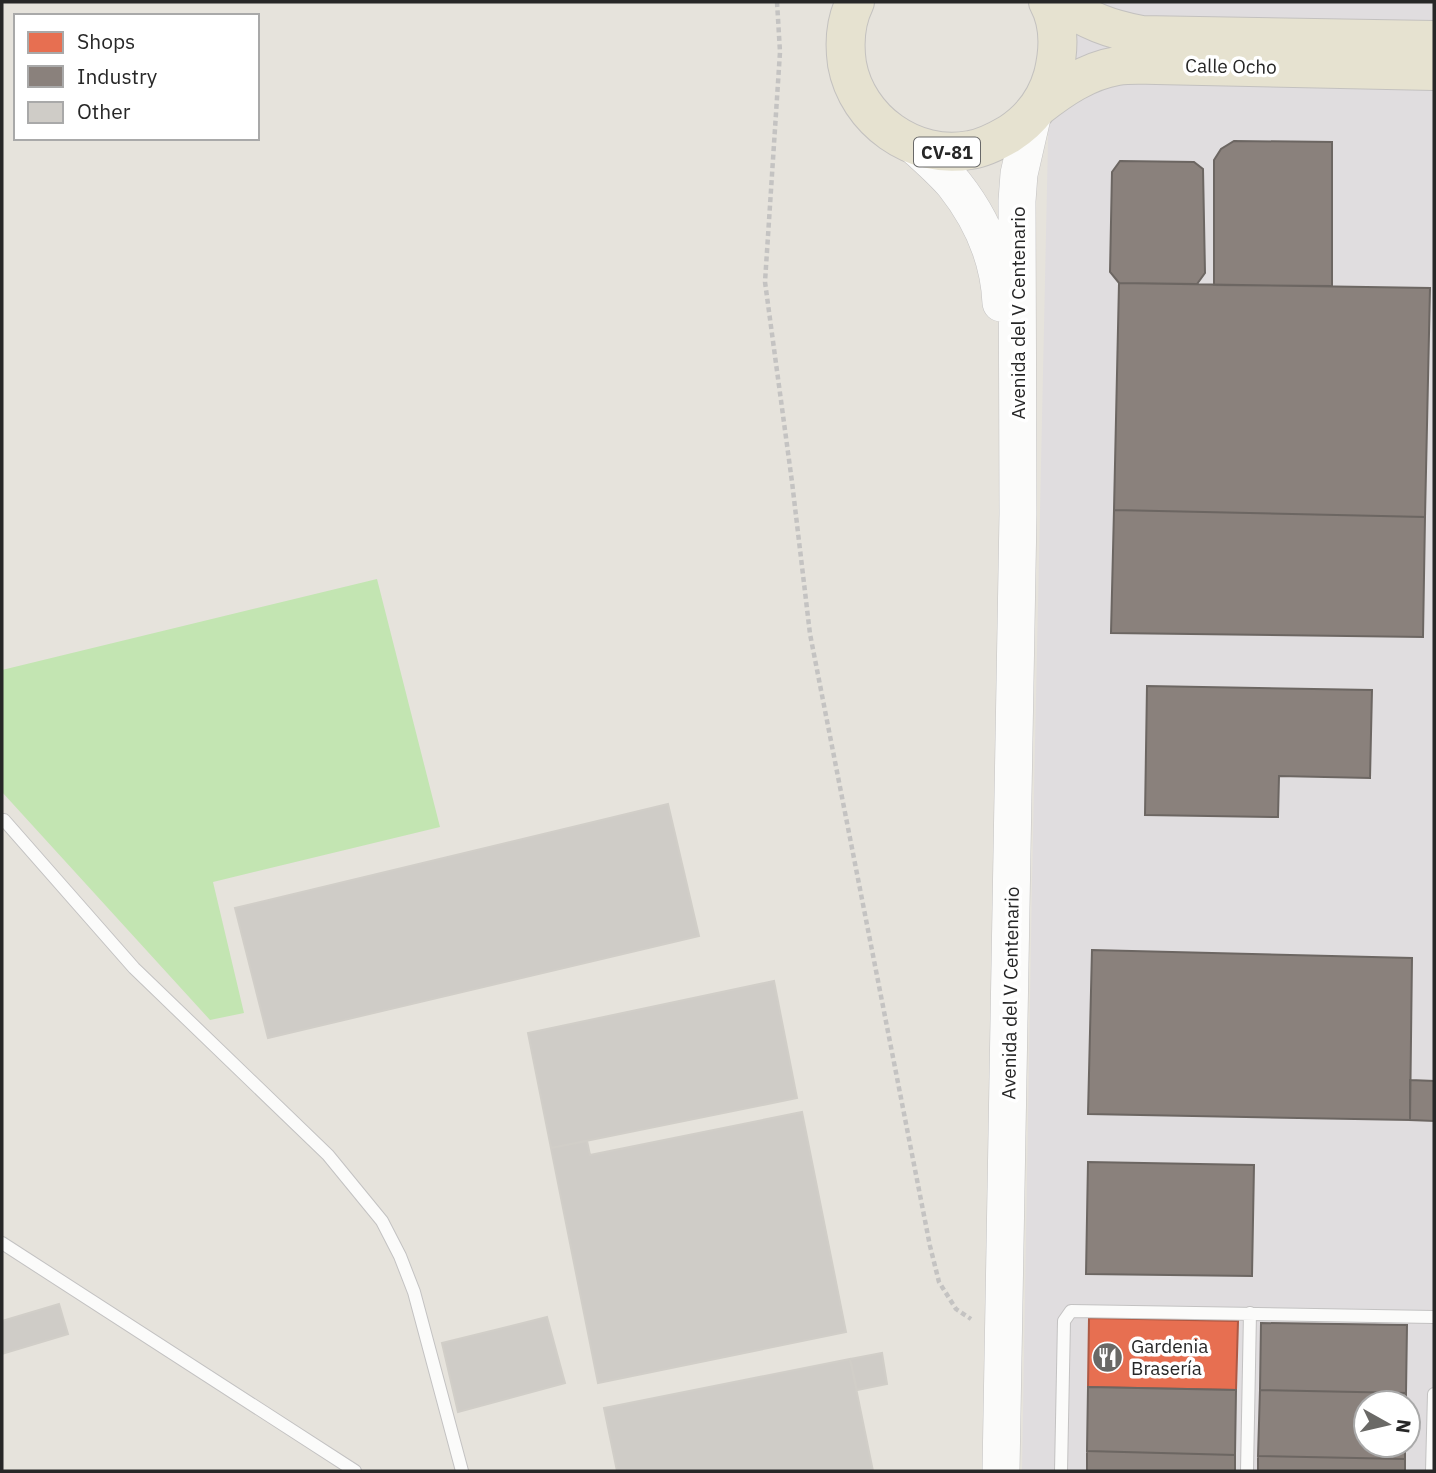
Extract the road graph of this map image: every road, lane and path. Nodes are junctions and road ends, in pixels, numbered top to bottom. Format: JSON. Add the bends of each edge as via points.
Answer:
{"nodes":[{"id":1,"x":777,"y":2,"type":"edge"},
{"id":2,"x":855,"y":2,"type":"edge"},
{"id":3,"x":1048,"y":2,"type":"edge"},
{"id":4,"x":1062,"y":2,"type":"edge"},
{"id":5,"x":1434,"y":40,"type":"edge"},
{"id":6,"x":1434,"y":71,"type":"edge"},
{"id":7,"x":1036,"y":110,"type":"junction"},
{"id":8,"x":915,"y":146,"type":"junction"},
{"id":9,"x":1018,"y":514,"type":"junction"},
{"id":10,"x":4,"y":820,"type":"dead end"},
{"id":11,"x":2,"y":1243,"type":"edge"},
{"id":12,"x":1250,"y":1313,"type":"junction"},
{"id":13,"x":1434,"y":1317,"type":"edge"},
{"id":14,"x":1004,"y":1334,"type":"junction"},
{"id":15,"x":1434,"y":1394,"type":"edge"},
{"id":16,"x":355,"y":1471,"type":"edge"},
{"id":17,"x":462,"y":1471,"type":"edge"},
{"id":18,"x":1001,"y":1471,"type":"edge"},
{"id":19,"x":1061,"y":1471,"type":"edge"},
{"id":20,"x":1247,"y":1471,"type":"edge"},
{"id":21,"x":1432,"y":1471,"type":"edge"}],
"edges":[{"from":1,"to":14,"type":"path","via":[[780,52],[765,282],[810,634],[939,1282],[956,1309]]},
{"from":2,"to":8,"type":"main road","number":"CV-81","via":[[844,46],[849,78],[864,107],[887,131]]},
{"from":3,"to":7,"type":"main road","number":"CV-81","via":[[1058,34],[1057,59],[1051,84]]},
{"from":4,"to":5,"type":"main road","name":"Calle Ocho","via":[[1082,17],[1141,35]]},
{"from":6,"to":7,"type":"main road","name":"Calle Ocho","number":"CV-81","via":[[1116,66],[1058,91]]},
{"from":7,"to":8,"type":"main road","number":"CV-81","via":[[996,142],[970,150],[942,152]]},
{"from":7,"to":9,"type":"main road","name":"Avenida del V Centenario","via":[[1019,174],[1017,201]]},
{"from":8,"to":9,"type":"main road","name":"Avenida del V Centenario","via":[[953,184],[984,231],[993,256],[1000,287]]},
{"from":9,"to":14,"type":"main road","name":"Avenida del V Centenario"},
{"from":10,"to":17,"type":"lane","via":[[134,968],[328,1155],[382,1221],[414,1292]]},
{"from":11,"to":16,"type":"lane"},
{"from":12,"to":13,"type":"lane"},
{"from":12,"to":19,"type":"lane","via":[[1071,1311],[1064,1321]]},
{"from":12,"to":20,"type":"lane"},
{"from":14,"to":18,"type":"main road","name":"Avenida del V Centenario"},
{"from":15,"to":21,"type":"lane"}]}
